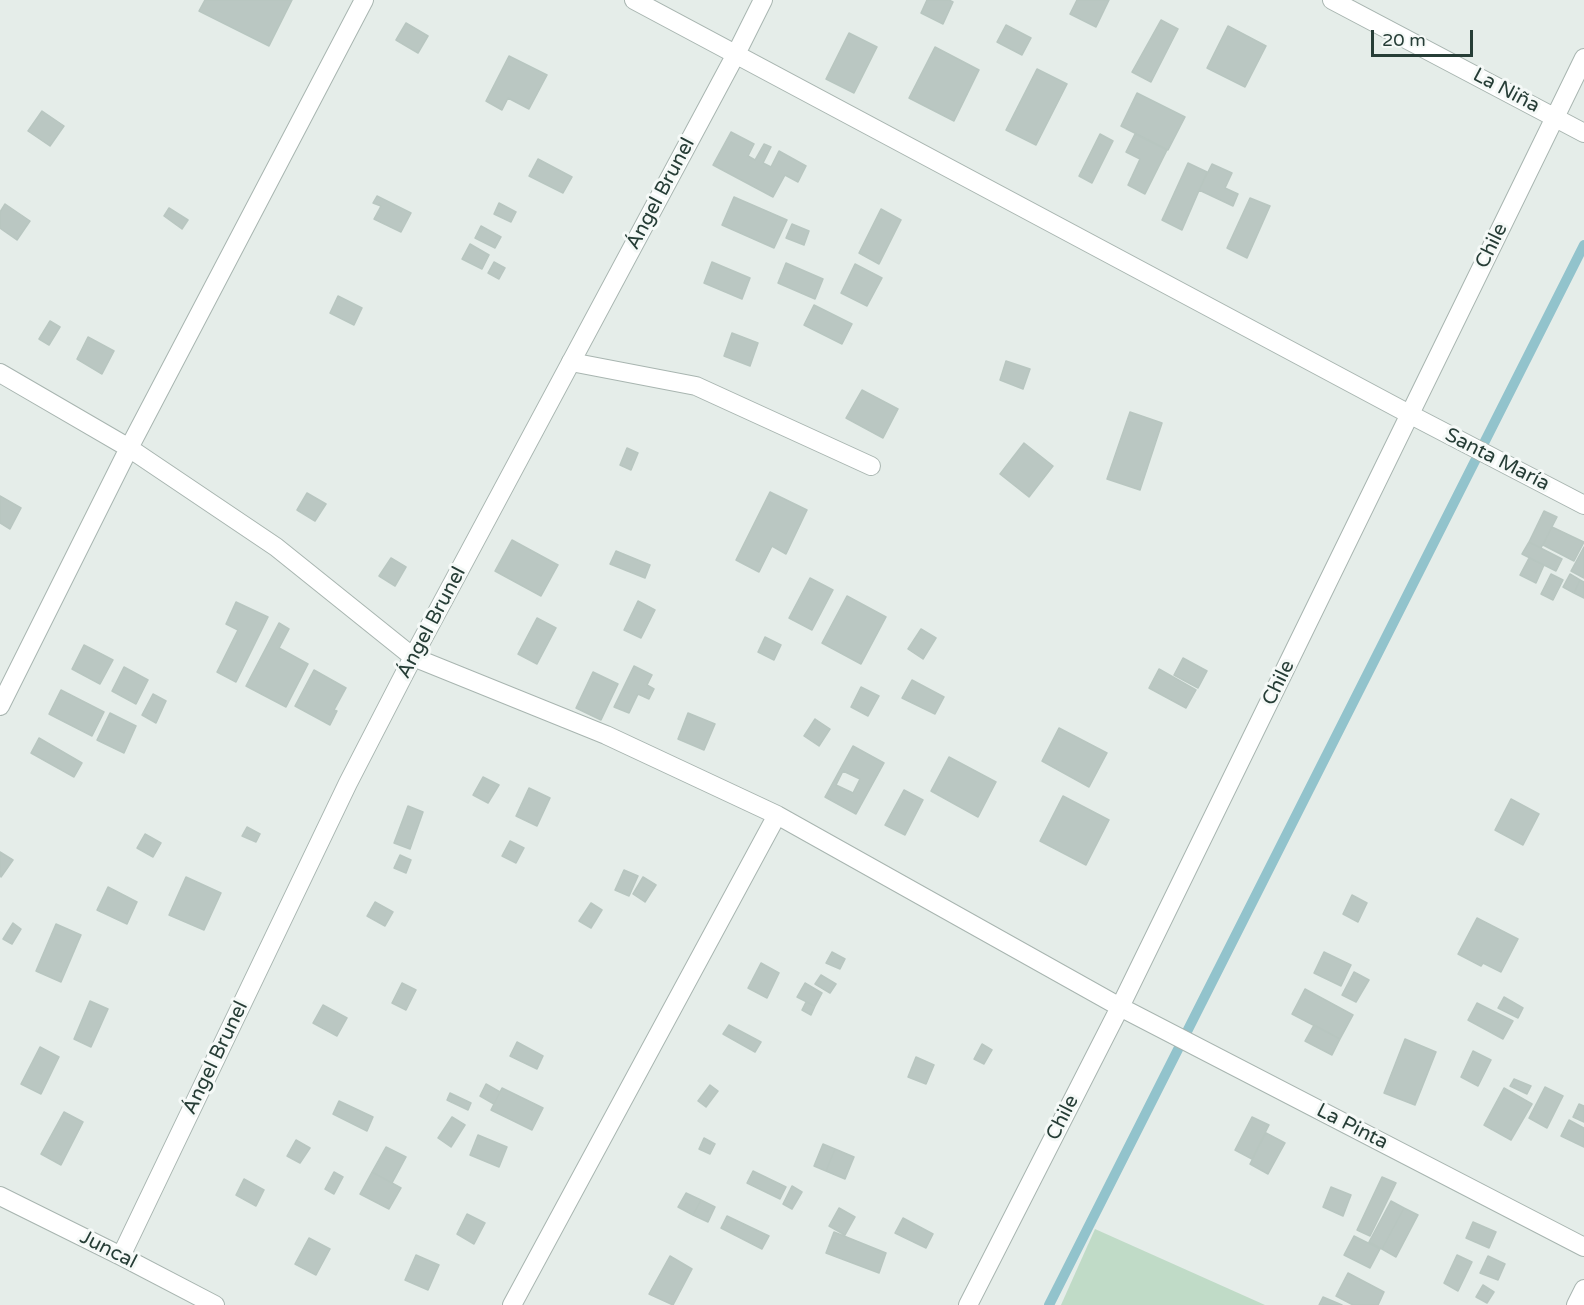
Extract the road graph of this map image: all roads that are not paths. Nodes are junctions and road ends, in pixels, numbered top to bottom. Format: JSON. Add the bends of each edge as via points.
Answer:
{"nodes":[{"id":1,"x":364,"y":0,"type":"edge"},
{"id":2,"x":634,"y":0,"type":"edge"},
{"id":3,"x":763,"y":0,"type":"edge"},
{"id":4,"x":1332,"y":0,"type":"edge"},
{"id":5,"x":736,"y":54,"type":"junction"},
{"id":6,"x":1584,"y":58,"type":"edge"},
{"id":7,"x":1556,"y":117,"type":"junction"},
{"id":8,"x":1584,"y":133,"type":"edge"},
{"id":9,"x":571,"y":362,"type":"junction"},
{"id":10,"x":0,"y":374,"type":"edge"},
{"id":11,"x":1411,"y":415,"type":"junction"},
{"id":12,"x":129,"y":448,"type":"junction"},
{"id":13,"x":871,"y":466,"type":"dead end"},
{"id":14,"x":1584,"y":505,"type":"edge"},
{"id":15,"x":413,"y":657,"type":"junction"},
{"id":16,"x":0,"y":706,"type":"edge"},
{"id":17,"x":777,"y":815,"type":"junction"},
{"id":18,"x":1120,"y":1007,"type":"junction"},
{"id":19,"x":0,"y":1196,"type":"edge"},
{"id":20,"x":1584,"y":1247,"type":"edge"},
{"id":21,"x":121,"y":1256,"type":"junction"},
{"id":22,"x":1584,"y":1289,"type":"edge"},
{"id":23,"x":208,"y":1303,"type":"edge"},
{"id":24,"x":512,"y":1305,"type":"edge"},
{"id":25,"x":968,"y":1305,"type":"edge"},
{"id":26,"x":1576,"y":1305,"type":"edge"}],
"edges":[{"from":1,"to":12,"type":"street"},
{"from":2,"to":5,"type":"street","name":"Santa María"},
{"from":3,"to":5,"type":"street","name":"Ángel Brunel"},
{"from":4,"to":7,"type":"street","name":"La Niña"},
{"from":5,"to":9,"type":"street","name":"Ángel Brunel"},
{"from":5,"to":11,"type":"street","name":"Santa María"},
{"from":6,"to":7,"type":"street","name":"Chile"},
{"from":7,"to":8,"type":"street","name":"La Niña"},
{"from":7,"to":11,"type":"street","name":"Chile"},
{"from":9,"to":13,"type":"street","via":[[696,386]]},
{"from":9,"to":15,"type":"street","name":"Ángel Brunel"},
{"from":10,"to":12,"type":"street","name":"La Pinta"},
{"from":11,"to":14,"type":"street","name":"Santa María"},
{"from":11,"to":18,"type":"street","name":"Chile"},
{"from":12,"to":15,"type":"street","name":"La Pinta","via":[[276,547]]},
{"from":12,"to":16,"type":"street"},
{"from":15,"to":17,"type":"street","name":"La Pinta","via":[[606,735]]},
{"from":15,"to":21,"type":"street","name":"Ángel Brunel","via":[[348,783]]},
{"from":17,"to":18,"type":"street","name":"La Pinta"},
{"from":17,"to":24,"type":"street"},
{"from":18,"to":20,"type":"street","name":"La Pinta"},
{"from":18,"to":25,"type":"street","name":"Chile"},
{"from":19,"to":21,"type":"street","name":"Juncal"},
{"from":21,"to":23,"type":"street","name":"Juncal"},
{"from":22,"to":26,"type":"street"}]}
